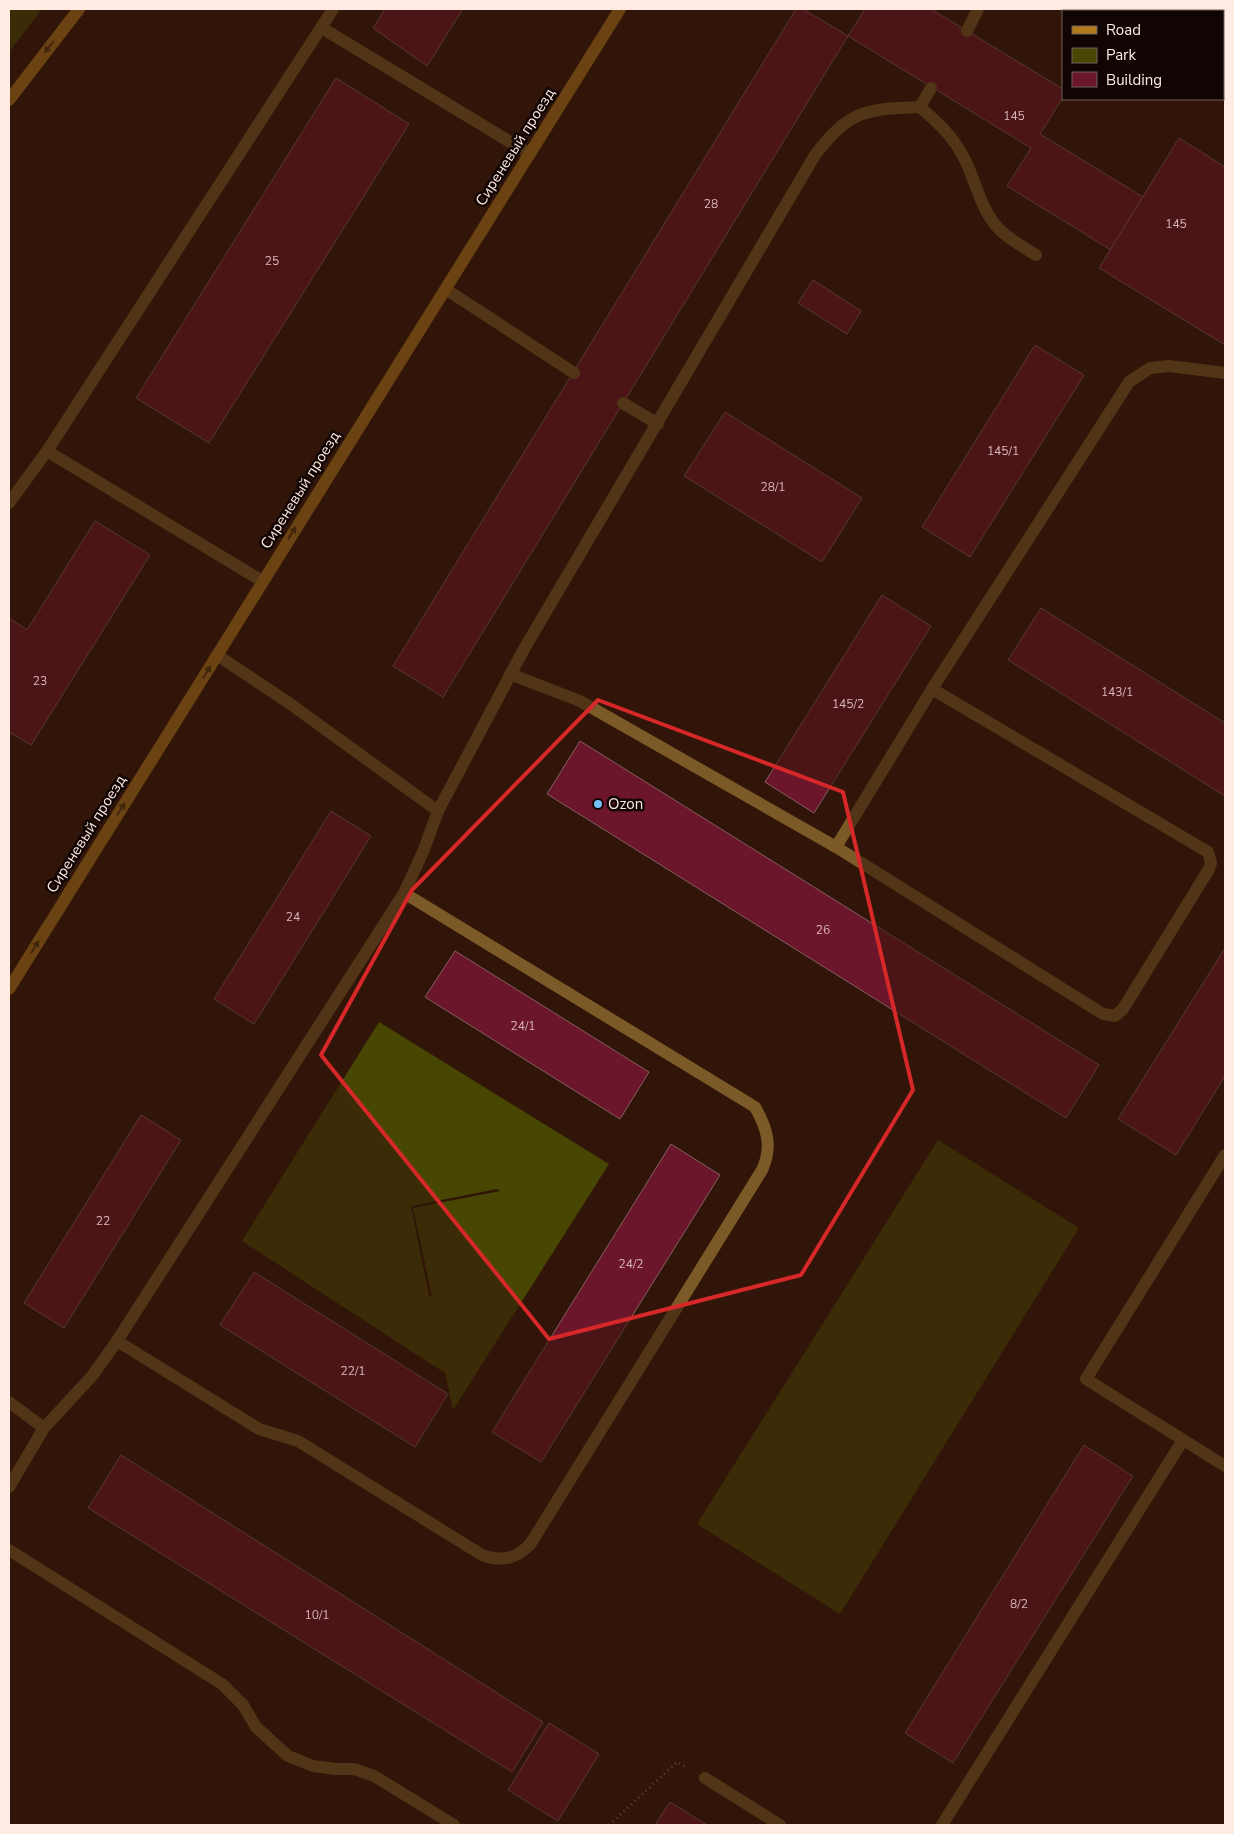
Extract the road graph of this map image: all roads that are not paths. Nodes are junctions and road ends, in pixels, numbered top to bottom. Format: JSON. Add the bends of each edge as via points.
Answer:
{"nodes":[{"id":1,"x":79,"y":9,"type":"edge"},
{"id":2,"x":333,"y":9,"type":"edge"},
{"id":3,"x":620,"y":9,"type":"edge"},
{"id":4,"x":978,"y":9,"type":"edge"},
{"id":5,"x":322,"y":28,"type":"junction"},
{"id":6,"x":967,"y":31,"type":"dead end"},
{"id":7,"x":931,"y":88,"type":"dead end"},
{"id":8,"x":9,"y":100,"type":"edge"},
{"id":9,"x":920,"y":107,"type":"junction"},
{"id":10,"x":530,"y":154,"type":"junction"},
{"id":11,"x":1036,"y":255,"type":"dead end"},
{"id":12,"x":447,"y":290,"type":"junction"},
{"id":13,"x":574,"y":373,"type":"dead end"},
{"id":14,"x":1225,"y":373,"type":"edge"},
{"id":15,"x":624,"y":403,"type":"dead end"},
{"id":16,"x":658,"y":424,"type":"junction"},
{"id":17,"x":47,"y":450,"type":"junction"},
{"id":18,"x":9,"y":503,"type":"edge"},
{"id":19,"x":262,"y":581,"type":"junction"},
{"id":20,"x":217,"y":655,"type":"junction"},
{"id":21,"x":510,"y":674,"type":"junction"},
{"id":22,"x":932,"y":689,"type":"junction"},
{"id":23,"x":438,"y":811,"type":"junction"},
{"id":24,"x":836,"y":847,"type":"junction"},
{"id":25,"x":404,"y":893,"type":"junction"},
{"id":26,"x":9,"y":989,"type":"edge"},
{"id":27,"x":1225,"y":1155,"type":"edge"},
{"id":28,"x":117,"y":1341,"type":"junction"},
{"id":29,"x":9,"y":1402,"type":"edge"},
{"id":30,"x":44,"y":1428,"type":"junction"},
{"id":31,"x":1183,"y":1440,"type":"junction"},
{"id":32,"x":1225,"y":1466,"type":"edge"},
{"id":33,"x":9,"y":1487,"type":"edge"},
{"id":34,"x":9,"y":1550,"type":"edge"},
{"id":35,"x":705,"y":1778,"type":"road end"},
{"id":36,"x":454,"y":1825,"type":"edge"},
{"id":37,"x":780,"y":1825,"type":"edge"},
{"id":38,"x":942,"y":1825,"type":"edge"}],
"edges":[{"from":1,"to":8,"type":"main road","one_way":true},
{"from":2,"to":5,"type":"lane"},
{"from":3,"to":10,"type":"main road","name":"Сиреневый проезд"},
{"from":4,"to":6,"type":"lane"},
{"from":5,"to":10,"type":"lane"},
{"from":5,"to":17,"type":"lane"},
{"from":7,"to":9,"type":"lane"},
{"from":9,"to":11,"type":"lane","via":[[946,130],[963,156],[982,205],[992,221]]},
{"from":9,"to":16,"type":"lane","via":[[878,109],[856,115],[833,132],[816,155]]},
{"from":10,"to":12,"type":"main road","name":"Сиреневый проезд"},
{"from":12,"to":13,"type":"lane"},
{"from":19,"to":12,"type":"main road","name":"Сиреневый проезд","one_way":true},
{"from":14,"to":22,"type":"lane","via":[[1170,366],[1150,368],[1128,382]]},
{"from":15,"to":16,"type":"lane"},
{"from":16,"to":21,"type":"lane"},
{"from":17,"to":18,"type":"lane"},
{"from":17,"to":19,"type":"lane"},
{"from":19,"to":20,"type":"main road","name":"Сиреневый проезд"},
{"from":20,"to":23,"type":"lane","via":[[290,703]]},
{"from":26,"to":20,"type":"main road","name":"Сиреневый проезд","one_way":true},
{"from":21,"to":23,"type":"lane"},
{"from":21,"to":24,"type":"lane","via":[[580,702]]},
{"from":22,"to":24,"type":"lane"},
{"from":22,"to":24,"type":"lane","via":[[1203,848],[1208,852],[1211,863],[1204,877],[1123,1009],[1115,1016],[1109,1016]]},
{"from":23,"to":25,"type":"lane"},
{"from":25,"to":28,"type":"lane"},
{"from":25,"to":28,"type":"lane","via":[[754,1107],[765,1124],[769,1144],[768,1158],[762,1170],[531,1543],[522,1553],[509,1559],[495,1560],[482,1555],[298,1441],[259,1429]]},
{"from":27,"to":31,"type":"lane","via":[[1086,1379]]},
{"from":28,"to":30,"type":"lane","via":[[92,1376]]},
{"from":29,"to":30,"type":"lane"},
{"from":30,"to":33,"type":"lane"},
{"from":31,"to":32,"type":"lane"},
{"from":31,"to":38,"type":"lane"},
{"from":34,"to":36,"type":"lane","via":[[222,1684],[244,1704],[256,1727],[288,1756],[313,1766],[354,1769],[374,1776]]},
{"from":35,"to":37,"type":"lane"}]}
